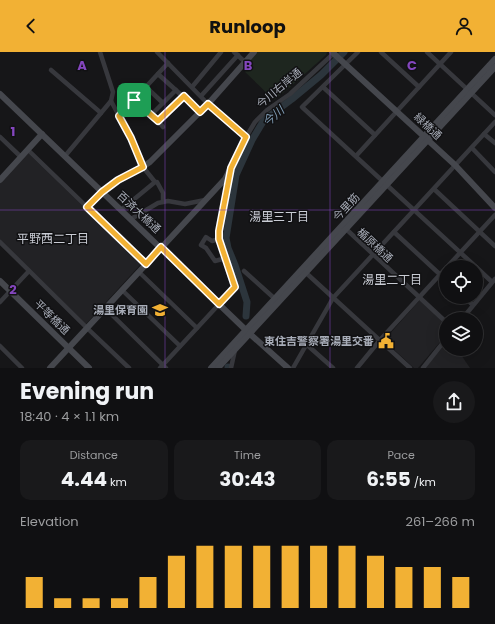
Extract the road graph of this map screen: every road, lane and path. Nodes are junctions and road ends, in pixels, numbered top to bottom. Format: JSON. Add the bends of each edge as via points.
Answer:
{"nodes":[{"id":1,"x":100,"y":52,"type":"edge"},
{"id":2,"x":158,"y":52,"type":"edge"},
{"id":3,"x":221,"y":52,"type":"edge"},
{"id":4,"x":254,"y":52,"type":"edge"},
{"id":5,"x":333,"y":52,"type":"edge"},
{"id":6,"x":358,"y":52,"type":"edge"},
{"id":7,"x":381,"y":52,"type":"edge"},
{"id":8,"x":427,"y":52,"type":"edge"},
{"id":9,"x":451,"y":52,"type":"edge"},
{"id":10,"x":236,"y":54,"type":"edge"},
{"id":11,"x":495,"y":60,"type":"edge"},
{"id":12,"x":245,"y":62,"type":"junction"},
{"id":13,"x":168,"y":63,"type":"junction"},
{"id":14,"x":345,"y":64,"type":"junction"},
{"id":15,"x":440,"y":64,"type":"junction"},
{"id":16,"x":495,"y":67,"type":"edge"},
{"id":17,"x":51,"y":70,"type":"dead end"},
{"id":18,"x":158,"y":74,"type":"junction"},
{"id":19,"x":146,"y":87,"type":"junction"},
{"id":20,"x":192,"y":87,"type":"junction"},
{"id":21,"x":323,"y":87,"type":"junction"},
{"id":22,"x":419,"y":87,"type":"junction"},
{"id":23,"x":176,"y":90,"type":"junction"},
{"id":24,"x":469,"y":91,"type":"junction"},
{"id":25,"x":0,"y":94,"type":"edge"},
{"id":26,"x":184,"y":96,"type":"junction"},
{"id":27,"x":201,"y":96,"type":"junction"},
{"id":28,"x":134,"y":100,"type":"junction"},
{"id":29,"x":111,"y":102,"type":"junction"},
{"id":30,"x":163,"y":103,"type":"junction"},
{"id":31,"x":208,"y":104,"type":"junction"},
{"id":32,"x":397,"y":111,"type":"junction"},
{"id":33,"x":200,"y":112,"type":"junction"},
{"id":34,"x":101,"y":113,"type":"junction"},
{"id":35,"x":495,"y":114,"type":"edge"},
{"id":36,"x":151,"y":115,"type":"junction"},
{"id":37,"x":119,"y":116,"type":"junction"},
{"id":38,"x":158,"y":121,"type":"junction"},
{"id":39,"x":495,"y":122,"type":"edge"},
{"id":40,"x":163,"y":127,"type":"dead end"},
{"id":41,"x":42,"y":134,"type":"junction"},
{"id":42,"x":484,"y":134,"type":"junction"},
{"id":43,"x":375,"y":135,"type":"junction"},
{"id":44,"x":0,"y":137,"type":"edge"},
{"id":45,"x":246,"y":137,"type":"junction"},
{"id":46,"x":426,"y":138,"type":"junction"},
{"id":47,"x":495,"y":143,"type":"edge"},
{"id":48,"x":472,"y":148,"type":"junction"},
{"id":49,"x":28,"y":150,"type":"junction"},
{"id":50,"x":65,"y":156,"type":"junction"},
{"id":51,"x":356,"y":156,"type":"junction"},
{"id":52,"x":21,"y":157,"type":"junction"},
{"id":53,"x":455,"y":165,"type":"junction"},
{"id":54,"x":143,"y":167,"type":"junction"},
{"id":55,"x":231,"y":168,"type":"junction"},
{"id":56,"x":495,"y":172,"type":"edge"},
{"id":57,"x":1,"y":176,"type":"edge"},
{"id":58,"x":155,"y":182,"type":"junction"},
{"id":59,"x":385,"y":183,"type":"junction"},
{"id":60,"x":434,"y":189,"type":"junction"},
{"id":61,"x":102,"y":192,"type":"junction"},
{"id":62,"x":205,"y":200,"type":"junction"},
{"id":63,"x":163,"y":202,"type":"junction"},
{"id":64,"x":87,"y":207,"type":"junction"},
{"id":65,"x":495,"y":208,"type":"edge"},
{"id":66,"x":121,"y":210,"type":"junction"},
{"id":67,"x":414,"y":210,"type":"junction"},
{"id":68,"x":495,"y":215,"type":"edge"},
{"id":69,"x":131,"y":219,"type":"junction"},
{"id":70,"x":346,"y":229,"type":"junction"},
{"id":71,"x":394,"y":232,"type":"junction"},
{"id":72,"x":480,"y":232,"type":"junction"},
{"id":73,"x":219,"y":239,"type":"junction"},
{"id":74,"x":0,"y":242,"type":"edge"},
{"id":75,"x":495,"y":246,"type":"edge"},
{"id":76,"x":161,"y":247,"type":"junction"},
{"id":77,"x":460,"y":253,"type":"junction"},
{"id":78,"x":373,"y":255,"type":"junction"},
{"id":79,"x":226,"y":258,"type":"junction"},
{"id":80,"x":453,"y":260,"type":"edge"},
{"id":81,"x":468,"y":260,"type":"edge"},
{"id":82,"x":146,"y":264,"type":"junction"},
{"id":83,"x":29,"y":271,"type":"junction"},
{"id":84,"x":244,"y":271,"type":"dead end"},
{"id":85,"x":304,"y":271,"type":"junction"},
{"id":86,"x":138,"y":272,"type":"junction"},
{"id":87,"x":483,"y":272,"type":"edge"},
{"id":88,"x":439,"y":274,"type":"edge"},
{"id":89,"x":439,"y":276,"type":"edge"},
{"id":90,"x":0,"y":280,"type":"edge"},
{"id":91,"x":494,"y":280,"type":"edge"},
{"id":92,"x":122,"y":290,"type":"junction"},
{"id":93,"x":11,"y":291,"type":"junction"},
{"id":94,"x":419,"y":297,"type":"junction"},
{"id":95,"x":274,"y":298,"type":"junction"},
{"id":96,"x":333,"y":298,"type":"junction"},
{"id":97,"x":0,"y":302,"type":"edge"},
{"id":98,"x":219,"y":304,"type":"junction"},
{"id":99,"x":473,"y":305,"type":"joint"},
{"id":100,"x":105,"y":308,"type":"junction"},
{"id":101,"x":468,"y":312,"type":"edge"},
{"id":102,"x":439,"y":316,"type":"edge"},
{"id":103,"x":87,"y":328,"type":"junction"},
{"id":104,"x":197,"y":328,"type":"junction"},
{"id":105,"x":248,"y":332,"type":"junction"},
{"id":106,"x":380,"y":340,"type":"junction"},
{"id":107,"x":306,"y":344,"type":"junction"},
{"id":108,"x":0,"y":346,"type":"edge"},
{"id":109,"x":180,"y":346,"type":"junction"},
{"id":110,"x":68,"y":348,"type":"junction"},
{"id":111,"x":439,"y":348,"type":"edge"},
{"id":112,"x":236,"y":350,"type":"junction"},
{"id":113,"x":51,"y":367,"type":"edge"},
{"id":114,"x":163,"y":367,"type":"edge"},
{"id":115,"x":22,"y":368,"type":"edge"},
{"id":116,"x":90,"y":368,"type":"edge"},
{"id":117,"x":129,"y":368,"type":"edge"},
{"id":118,"x":211,"y":368,"type":"edge"},
{"id":119,"x":218,"y":368,"type":"edge"},
{"id":120,"x":231,"y":368,"type":"edge"},
{"id":121,"x":288,"y":368,"type":"edge"},
{"id":122,"x":293,"y":368,"type":"edge"},
{"id":123,"x":333,"y":368,"type":"edge"},
{"id":124,"x":357,"y":368,"type":"edge"},
{"id":125,"x":410,"y":368,"type":"edge"},
{"id":126,"x":423,"y":368,"type":"edge"}],
"edges":[{"from":1,"to":29,"type":"street","via":[[113,92]]},
{"from":2,"to":13,"type":"street"},
{"from":3,"to":20,"type":"street"},
{"from":4,"to":12,"type":"street"},
{"from":5,"to":14,"type":"street","name":"緑橋通"},
{"from":5,"to":45,"type":"street","name":"今川右岸通","via":[[290,94],[267,110],[255,122]]},
{"from":6,"to":14,"type":"street"},
{"from":7,"to":22,"type":"street"},
{"from":8,"to":15,"type":"street"},
{"from":9,"to":15,"type":"street"},
{"from":10,"to":12,"type":"street"},
{"from":10,"to":27,"type":"street"},
{"from":11,"to":24,"type":"street","name":"今里筋"},
{"from":12,"to":31,"type":"street"},
{"from":13,"to":18,"type":"street"},
{"from":13,"to":20,"type":"street"},
{"from":14,"to":21,"type":"street"},
{"from":14,"to":32,"type":"street","name":"緑橋通"},
{"from":15,"to":22,"type":"street"},
{"from":15,"to":24,"type":"street"},
{"from":16,"to":24,"type":"street","name":"今里筋"},
{"from":17,"to":34,"type":"street"},
{"from":18,"to":19,"type":"street"},
{"from":18,"to":23,"type":"street"},
{"from":19,"to":28,"type":"street"},
{"from":19,"to":30,"type":"street"},
{"from":20,"to":27,"type":"street"},
{"from":21,"to":43,"type":"street"},
{"from":21,"to":51,"type":"street","via":[[302,106]]},
{"from":22,"to":32,"type":"street"},
{"from":23,"to":26,"type":"street"},
{"from":23,"to":30,"type":"street"},
{"from":24,"to":35,"type":"street"},
{"from":24,"to":46,"type":"street","name":"今里筋"},
{"from":25,"to":41,"type":"street","name":"百済大橋通"},
{"from":26,"to":33,"type":"street"},
{"from":26,"to":38,"type":"street"},
{"from":27,"to":31,"type":"street"},
{"from":28,"to":36,"type":"street"},
{"from":28,"to":37,"type":"street"},
{"from":29,"to":34,"type":"street"},
{"from":29,"to":37,"type":"street"},
{"from":30,"to":36,"type":"street"},
{"from":31,"to":33,"type":"street"},
{"from":31,"to":45,"type":"street"},
{"from":32,"to":43,"type":"street"},
{"from":32,"to":46,"type":"street","name":"緑橋通"},
{"from":33,"to":54,"type":"street"},
{"from":34,"to":50,"type":"street"},
{"from":36,"to":38,"type":"street"},
{"from":37,"to":54,"type":"street"},
{"from":38,"to":40,"type":"street"},
{"from":39,"to":42,"type":"street"},
{"from":41,"to":49,"type":"street"},
{"from":41,"to":50,"type":"street","name":"百済大橋通"},
{"from":42,"to":47,"type":"street"},
{"from":42,"to":48,"type":"street"},
{"from":43,"to":51,"type":"street"},
{"from":44,"to":52,"type":"street"},
{"from":45,"to":55,"type":"street","name":"今川右岸通"},
{"from":46,"to":53,"type":"street","name":"緑橋通"},
{"from":46,"to":59,"type":"street","name":"今里筋"},
{"from":48,"to":53,"type":"street"},
{"from":48,"to":56,"type":"street"},
{"from":49,"to":52,"type":"street"},
{"from":49,"to":64,"type":"street"},
{"from":50,"to":61,"type":"street","name":"百済大橋通"},
{"from":51,"to":59,"type":"street"},
{"from":52,"to":57,"type":"street"},
{"from":53,"to":60,"type":"street"},
{"from":53,"to":65,"type":"street","name":"緑橋通"},
{"from":54,"to":58,"type":"street"},
{"from":54,"to":61,"type":"street"},
{"from":55,"to":62,"type":"street","via":[[225,179]]},
{"from":55,"to":73,"type":"street","name":"今川右岸通"},
{"from":58,"to":63,"type":"street","via":[[161,188]]},
{"from":58,"to":66,"type":"street"},
{"from":59,"to":67,"type":"street"},
{"from":59,"to":70,"type":"street","name":"今里筋"},
{"from":59,"to":85,"type":"street","name":"今里筋"},
{"from":60,"to":67,"type":"street"},
{"from":60,"to":72,"type":"street"},
{"from":61,"to":64,"type":"street"},
{"from":61,"to":66,"type":"street","name":"百済大橋通"},
{"from":62,"to":63,"type":"street","via":[[185,204]]},
{"from":62,"to":76,"type":"street"},
{"from":63,"to":69,"type":"street"},
{"from":64,"to":82,"type":"street"},
{"from":66,"to":69,"type":"street","name":"百済大橋通"},
{"from":67,"to":71,"type":"street"},
{"from":67,"to":77,"type":"street"},
{"from":68,"to":72,"type":"street"},
{"from":69,"to":76,"type":"street","name":"百済大橋通"},
{"from":70,"to":78,"type":"street","name":"楯原橋通"},
{"from":70,"to":85,"type":"street","name":"今里筋"},
{"from":71,"to":78,"type":"street"},
{"from":71,"to":88,"type":"street"},
{"from":72,"to":75,"type":"street"},
{"from":72,"to":77,"type":"street"},
{"from":73,"to":79,"type":"street","name":"今川右岸通"},
{"from":73,"to":79,"type":"street","via":[[212,241],[206,237],[201,246],[206,248],[216,261]]},
{"from":74,"to":83,"type":"street"},
{"from":76,"to":82,"type":"street"},
{"from":76,"to":98,"type":"street","name":"百済大橋通"},
{"from":77,"to":80,"type":"street"},
{"from":77,"to":81,"type":"street"},
{"from":78,"to":94,"type":"street","name":"楯原橋通"},
{"from":78,"to":96,"type":"street"},
{"from":79,"to":98,"type":"street","name":"今川右岸通","via":[[235,287]]},
{"from":82,"to":86,"type":"street"},
{"from":83,"to":93,"type":"street"},
{"from":83,"to":103,"type":"street"},
{"from":84,"to":95,"type":"street"},
{"from":85,"to":95,"type":"street","name":"今里筋"},
{"from":85,"to":96,"type":"street"},
{"from":85,"to":105,"type":"street","name":"今里筋"},
{"from":86,"to":92,"type":"street"},
{"from":86,"to":104,"type":"street"},
{"from":87,"to":91,"type":"street"},
{"from":89,"to":94,"type":"street"},
{"from":90,"to":93,"type":"street","name":"平等橋通"},
{"from":91,"to":99,"type":"street"},
{"from":92,"to":100,"type":"street"},
{"from":92,"to":109,"type":"street"},
{"from":93,"to":97,"type":"street"},
{"from":93,"to":110,"type":"street","name":"平等橋通"},
{"from":94,"to":102,"type":"street","name":"楯原橋通"},
{"from":94,"to":106,"type":"street"},
{"from":95,"to":105,"type":"street","name":"今里筋"},
{"from":96,"to":106,"type":"street"},
{"from":96,"to":107,"type":"street"},
{"from":98,"to":104,"type":"street"},
{"from":98,"to":105,"type":"street","name":"百済大橋通"},
{"from":99,"to":101,"type":"street"},
{"from":100,"to":103,"type":"street"},
{"from":100,"to":114,"type":"street"},
{"from":103,"to":110,"type":"street"},
{"from":103,"to":117,"type":"street"},
{"from":104,"to":109,"type":"street"},
{"from":105,"to":112,"type":"street","name":"今里筋"},
{"from":105,"to":118,"type":"street","name":"今里筋"},
{"from":105,"to":121,"type":"street","name":"百済大橋通"},
{"from":106,"to":124,"type":"street"},
{"from":106,"to":125,"type":"street"},
{"from":107,"to":122,"type":"street"},
{"from":107,"to":123,"type":"street"},
{"from":108,"to":115,"type":"street"},
{"from":109,"to":114,"type":"street"},
{"from":110,"to":113,"type":"street"},
{"from":110,"to":116,"type":"street","name":"平等橋通"},
{"from":111,"to":126,"type":"street"},
{"from":112,"to":119,"type":"street","name":"今里筋"},
{"from":112,"to":120,"type":"street"}]}
